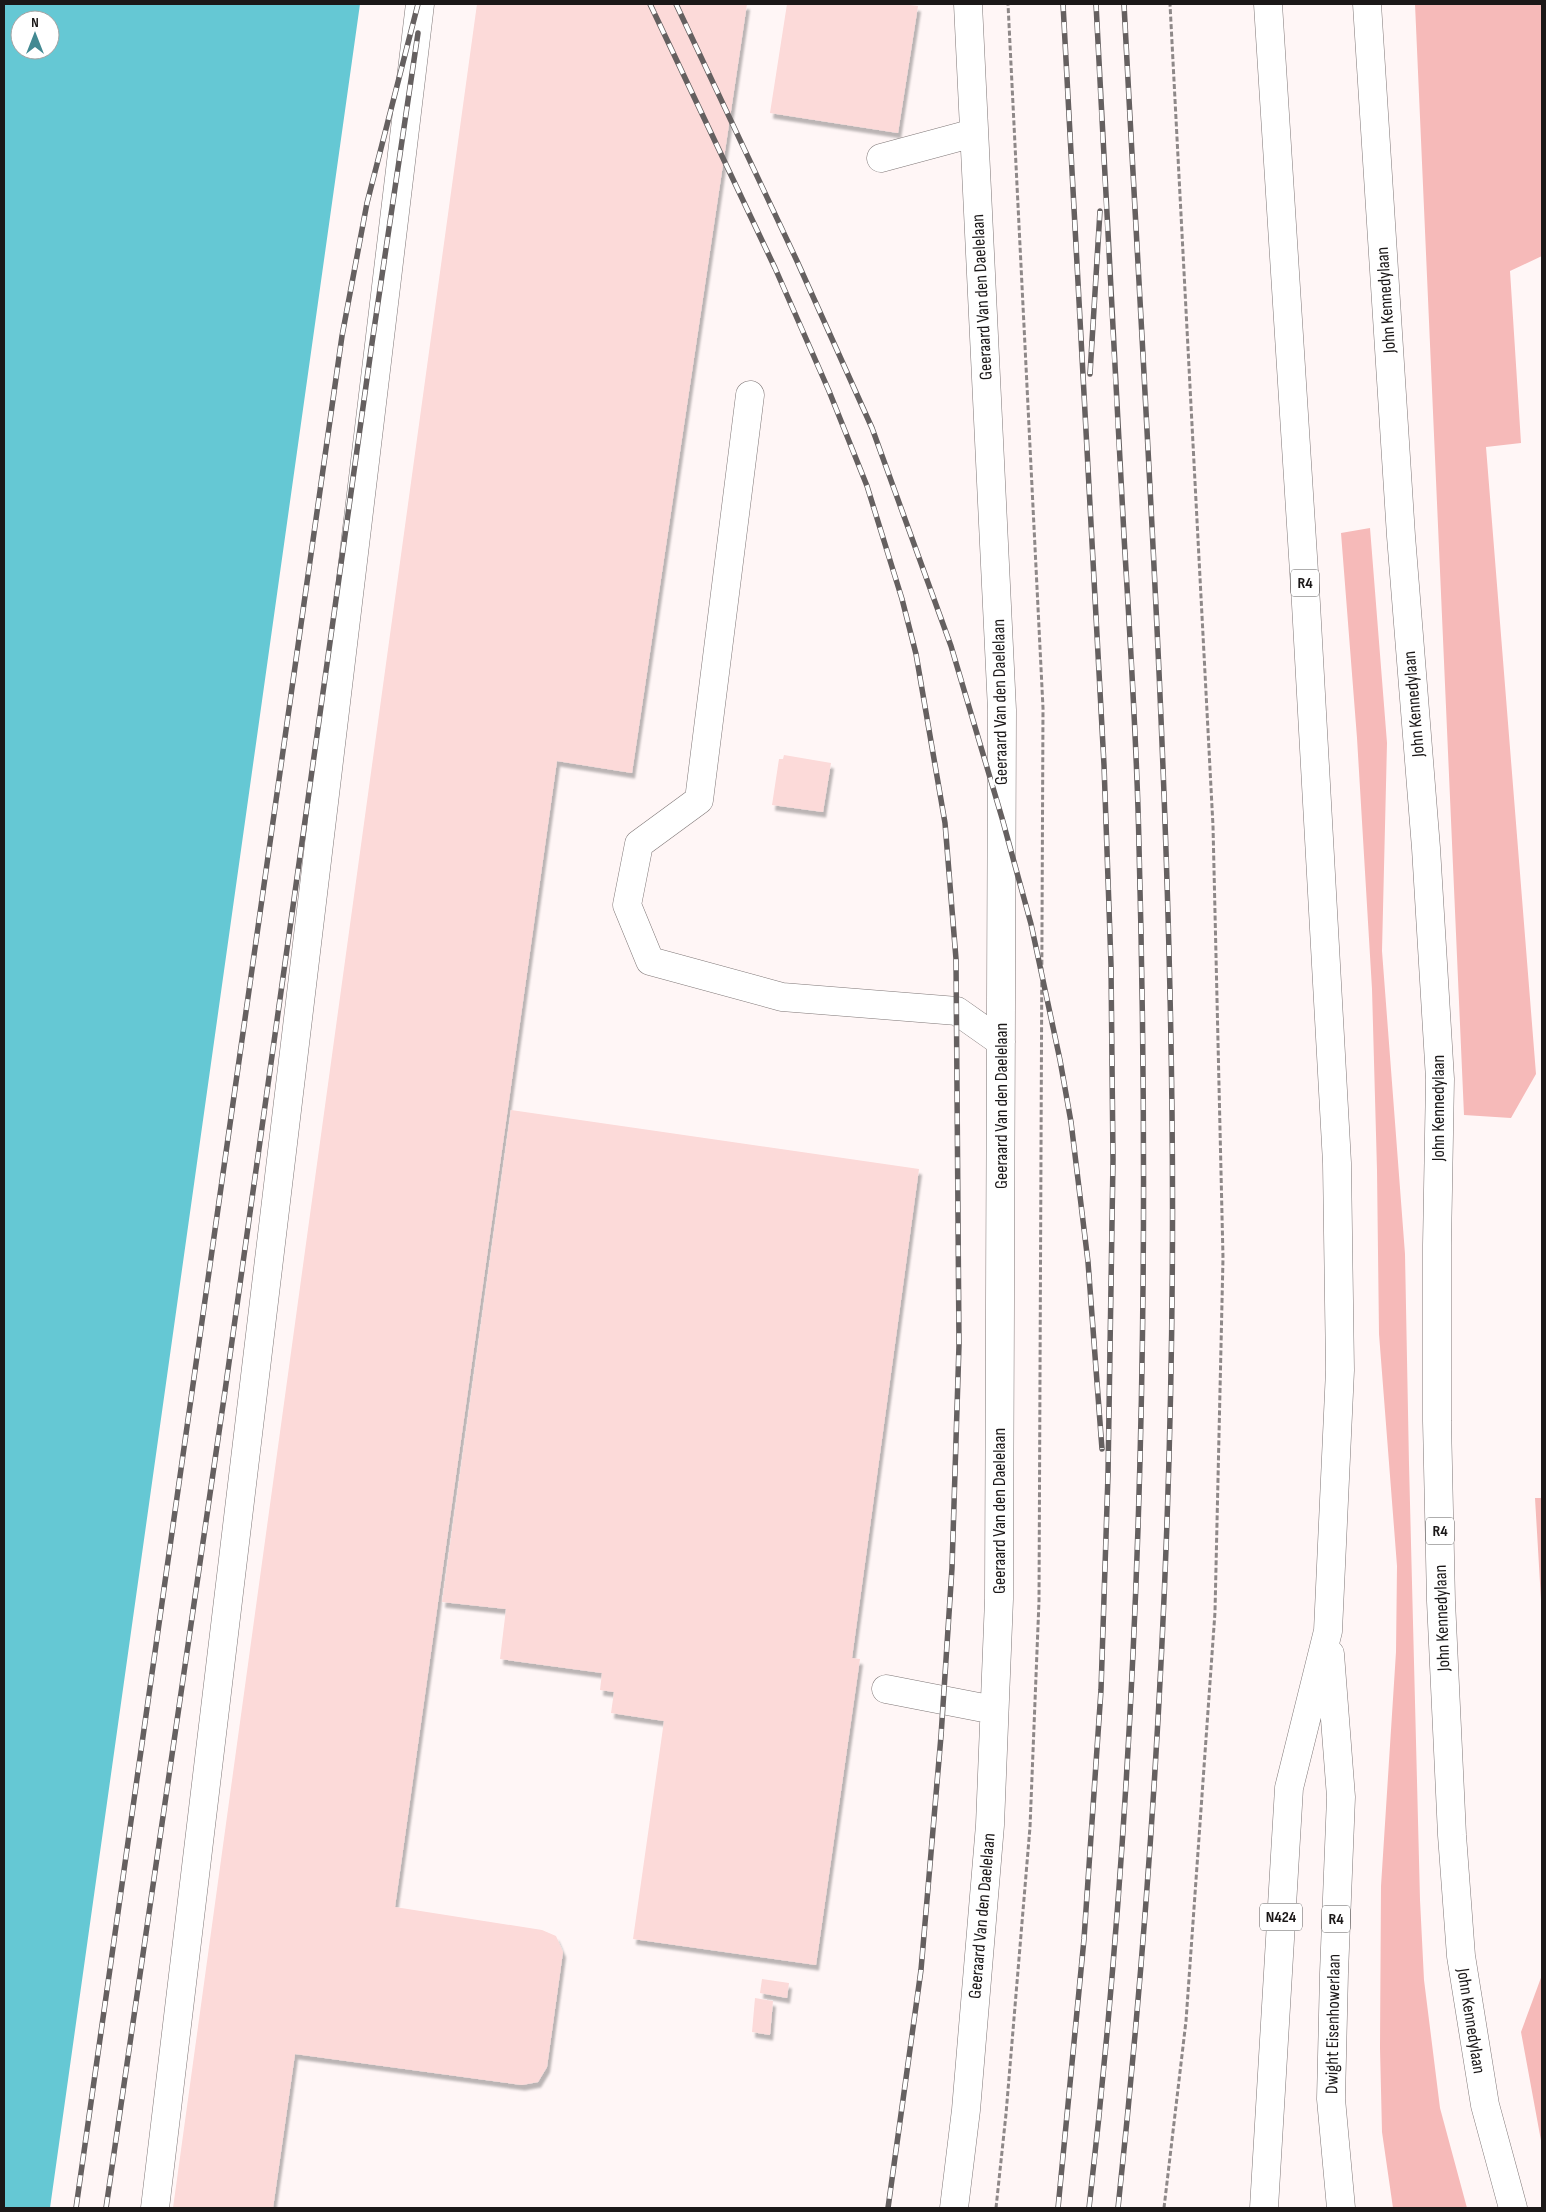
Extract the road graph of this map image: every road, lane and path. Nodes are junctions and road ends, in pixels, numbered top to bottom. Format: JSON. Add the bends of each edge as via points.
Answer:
{"nodes":[{"id":1,"x":420,"y":4,"type":"edge"},
{"id":2,"x":968,"y":4,"type":"edge"},
{"id":3,"x":1170,"y":4,"type":"edge"},
{"id":4,"x":1268,"y":4,"type":"edge"},
{"id":5,"x":1367,"y":4,"type":"edge"},
{"id":6,"x":974,"y":133,"type":"junction"},
{"id":7,"x":881,"y":158,"type":"dead end"},
{"id":8,"x":750,"y":395,"type":"dead end"},
{"id":9,"x":1001,"y":1042,"type":"junction"},
{"id":10,"x":1328,"y":1630,"type":"junction"},
{"id":11,"x":886,"y":1689,"type":"dead end"},
{"id":12,"x":994,"y":1710,"type":"junction"},
{"id":13,"x":155,"y":2208,"type":"edge"},
{"id":14,"x":954,"y":2208,"type":"edge"},
{"id":15,"x":1164,"y":2208,"type":"edge"},
{"id":16,"x":1264,"y":2208,"type":"edge"},
{"id":17,"x":1341,"y":2208,"type":"edge"},
{"id":18,"x":1513,"y":2208,"type":"edge"}],
"edges":[{"from":1,"to":13,"type":"main road"},
{"from":2,"to":6,"type":"main road","name":"Geeraard Van den Daelelaan"},
{"from":3,"to":15,"type":"path","via":[[1213,826],[1223,1258],[1215,1612],[1186,2021]]},
{"from":4,"to":10,"type":"main road","number":"R4","via":[[1338,1163],[1340,1370]]},
{"from":5,"to":18,"type":"main road","name":"John Kennedylaan","number":"R4","via":[[1400,536],[1426,848],[1440,1079],[1437,1420],[1441,1601],[1452,1835],[1461,1956],[1485,2106]]},
{"from":6,"to":7,"type":"main road"},
{"from":6,"to":9,"type":"main road","name":"Geeraard Van den Daelelaan","via":[[1002,710]]},
{"from":8,"to":9,"type":"main road","via":[[698,800],[638,844],[627,904],[650,961],[782,997],[957,1011]]},
{"from":9,"to":12,"type":"main road","name":"Geeraard Van den Daelelaan","via":[[998,1599]]},
{"from":10,"to":16,"type":"main road","number":"N424","via":[[1289,1788]]},
{"from":10,"to":17,"type":"main road","name":"Dwight Eisenhowerlaan","number":"R4","via":[[1341,1797],[1331,2098]]},
{"from":11,"to":12,"type":"main road"},
{"from":12,"to":14,"type":"main road","name":"Geeraard Van den Daelelaan","via":[[990,1824],[966,2110]]}]}
